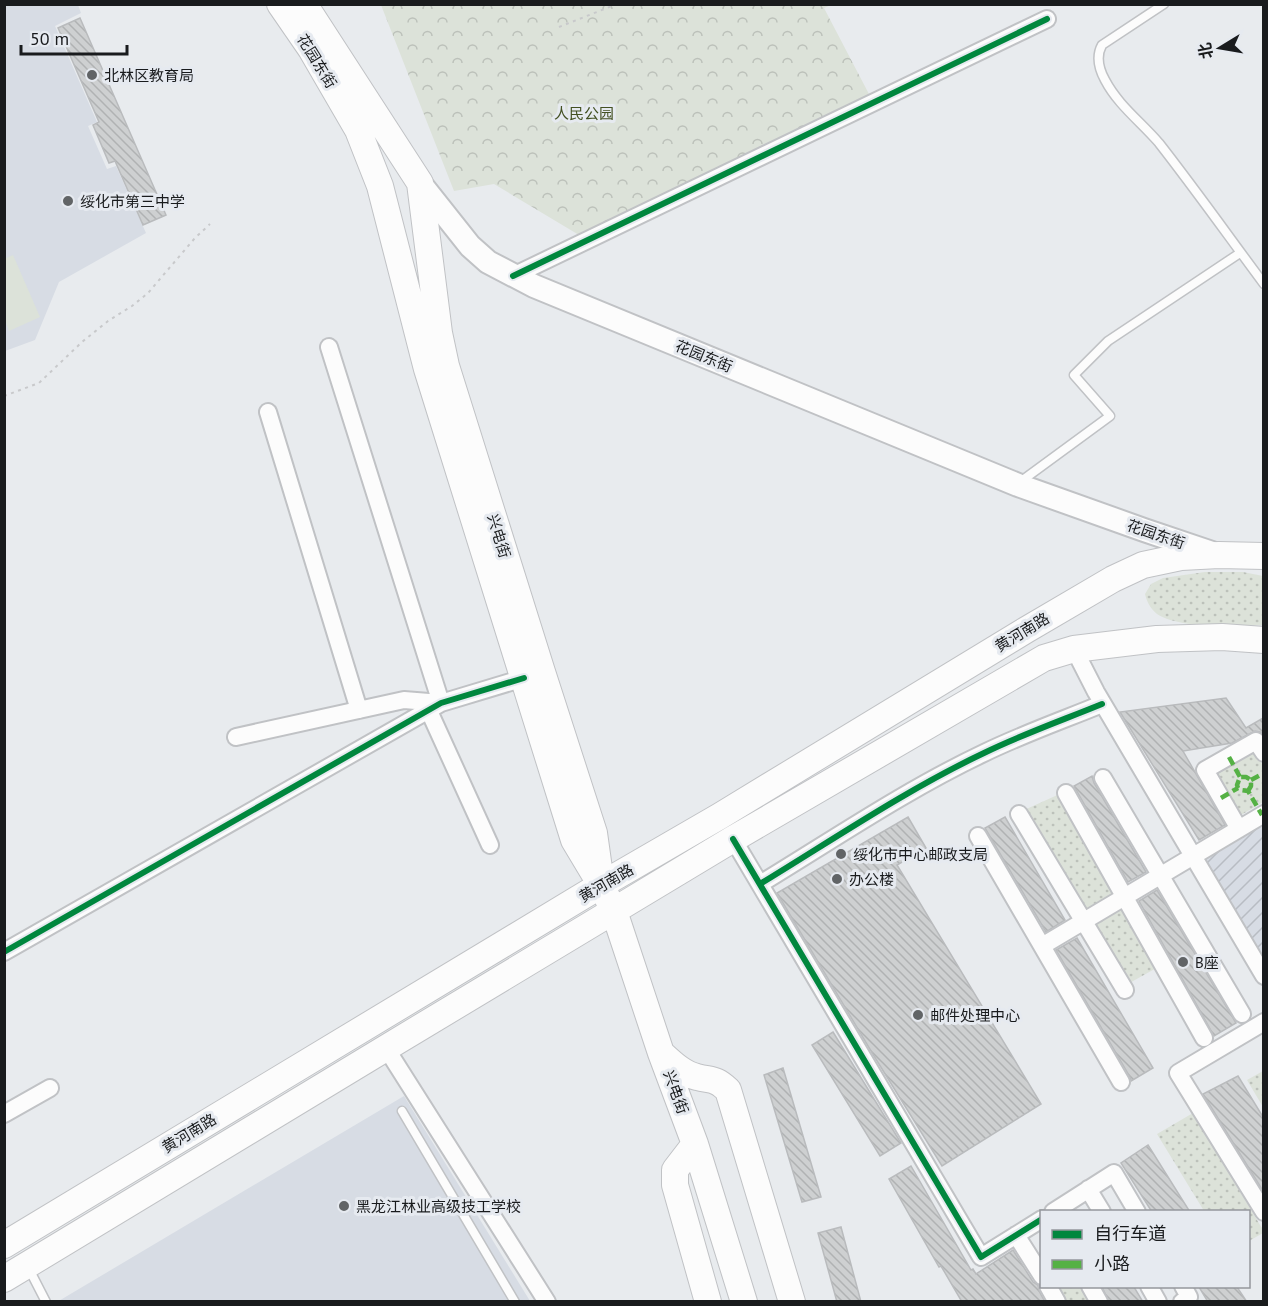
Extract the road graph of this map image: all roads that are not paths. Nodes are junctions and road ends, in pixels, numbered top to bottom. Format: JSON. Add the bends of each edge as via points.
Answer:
{"nodes":[{"id":1,"x":280,"y":4,"type":"edge"},
{"id":2,"x":304,"y":4,"type":"edge"},
{"id":3,"x":1164,"y":4,"type":"edge"},
{"id":4,"x":1047,"y":19,"type":"dead end"},
{"id":5,"x":420,"y":183,"type":"junction"},
{"id":6,"x":1240,"y":253,"type":"junction"},
{"id":7,"x":398,"y":255,"type":"joint"},
{"id":8,"x":513,"y":276,"type":"junction"},
{"id":9,"x":1263,"y":284,"type":"edge"},
{"id":10,"x":329,"y":347,"type":"dead end"},
{"id":11,"x":268,"y":412,"type":"dead end"},
{"id":12,"x":1018,"y":484,"type":"junction"},
{"id":13,"x":1219,"y":555,"type":"junction"},
{"id":14,"x":1263,"y":556,"type":"edge"},
{"id":15,"x":1263,"y":564,"type":"edge"},
{"id":16,"x":1263,"y":640,"type":"edge"},
{"id":17,"x":1074,"y":649,"type":"junction"},
{"id":18,"x":533,"y":675,"type":"junction"},
{"id":19,"x":1102,"y":704,"type":"junction"},
{"id":20,"x":435,"y":707,"type":"junction"},
{"id":21,"x":358,"y":710,"type":"junction"},
{"id":22,"x":236,"y":737,"type":"dead end"},
{"id":23,"x":1263,"y":753,"type":"edge"},
{"id":24,"x":1103,"y":778,"type":"dead end"},
{"id":25,"x":1066,"y":793,"type":"dead end"},
{"id":26,"x":1019,"y":814,"type":"dead end"},
{"id":27,"x":1263,"y":814,"type":"edge"},
{"id":28,"x":720,"y":816,"type":"junction"},
{"id":29,"x":1239,"y":829,"type":"junction"},
{"id":30,"x":978,"y":836,"type":"dead end"},
{"id":31,"x":733,"y":839,"type":"junction"},
{"id":32,"x":490,"y":844,"type":"dead end"},
{"id":33,"x":1193,"y":856,"type":"junction"},
{"id":34,"x":1160,"y":875,"type":"junction"},
{"id":35,"x":601,"y":885,"type":"junction"},
{"id":36,"x":760,"y":885,"type":"junction"},
{"id":37,"x":1124,"y":897,"type":"junction"},
{"id":38,"x":614,"y":911,"type":"junction"},
{"id":39,"x":1083,"y":921,"type":"junction"},
{"id":40,"x":1042,"y":946,"type":"junction"},
{"id":41,"x":4,"y":952,"type":"edge"},
{"id":42,"x":1263,"y":976,"type":"edge"},
{"id":43,"x":1125,"y":990,"type":"dead end"},
{"id":44,"x":1242,"y":1014,"type":"dead end"},
{"id":45,"x":1263,"y":1022,"type":"edge"},
{"id":46,"x":1204,"y":1038,"type":"dead end"},
{"id":47,"x":386,"y":1048,"type":"junction"},
{"id":48,"x":661,"y":1053,"type":"junction"},
{"id":49,"x":1121,"y":1082,"type":"dead end"},
{"id":50,"x":50,"y":1088,"type":"dead end"},
{"id":51,"x":402,"y":1111,"type":"dead end"},
{"id":52,"x":4,"y":1114,"type":"edge"},
{"id":53,"x":695,"y":1144,"type":"junction"},
{"id":54,"x":1089,"y":1190,"type":"junction"},
{"id":55,"x":1056,"y":1210,"type":"edge"},
{"id":56,"x":1101,"y":1210,"type":"edge"},
{"id":57,"x":1136,"y":1210,"type":"edge"},
{"id":58,"x":1263,"y":1212,"type":"edge"},
{"id":59,"x":1040,"y":1220,"type":"edge"},
{"id":60,"x":1017,"y":1235,"type":"junction"},
{"id":61,"x":7,"y":1242,"type":"edge"},
{"id":62,"x":27,"y":1266,"type":"junction"},
{"id":63,"x":1040,"y":1274,"type":"edge"},
{"id":64,"x":4,"y":1279,"type":"edge"},
{"id":65,"x":1049,"y":1288,"type":"edge"},
{"id":66,"x":1091,"y":1288,"type":"edge"},
{"id":67,"x":1150,"y":1288,"type":"edge"},
{"id":68,"x":1184,"y":1288,"type":"edge"},
{"id":69,"x":46,"y":1302,"type":"edge"},
{"id":70,"x":515,"y":1302,"type":"edge"},
{"id":71,"x":547,"y":1302,"type":"edge"},
{"id":72,"x":708,"y":1302,"type":"edge"},
{"id":73,"x":744,"y":1302,"type":"edge"},
{"id":74,"x":792,"y":1302,"type":"edge"},
{"id":75,"x":1057,"y":1302,"type":"edge"},
{"id":76,"x":1099,"y":1302,"type":"edge"},
{"id":77,"x":1158,"y":1302,"type":"edge"},
{"id":78,"x":1182,"y":1302,"type":"edge"}],
"edges":[{"from":1,"to":7,"type":"main road","name":"花园东街","via":[[358,130],[380,186]]},
{"from":2,"to":5,"type":"main road","name":"花园东街"},
{"from":3,"to":6,"type":"lane","via":[[1102,45],[1101,69],[1121,104],[1158,142]]},
{"from":4,"to":8,"type":"street"},
{"from":5,"to":8,"type":"main road","name":"花园东街","via":[[470,246]]},
{"from":5,"to":18,"type":"main road","name":"兴电街","via":[[446,366]]},
{"from":6,"to":9,"type":"lane"},
{"from":6,"to":12,"type":"lane","via":[[1108,341],[1074,375],[1110,416]]},
{"from":7,"to":18,"type":"main road","name":"兴电街","via":[[427,369]]},
{"from":8,"to":12,"type":"main road","name":"花园东街"},
{"from":10,"to":20,"type":"street"},
{"from":11,"to":21,"type":"street"},
{"from":12,"to":13,"type":"main road","name":"花园东街"},
{"from":13,"to":14,"type":"main road"},
{"from":13,"to":15,"type":"main road"},
{"from":13,"to":28,"type":"main road","name":"黄河南路","via":[[1143,565],[1113,579]]},
{"from":16,"to":17,"type":"main road","name":"黄河南路","via":[[1157,639]]},
{"from":17,"to":19,"type":"street"},
{"from":17,"to":31,"type":"main road","name":"黄河南路","via":[[1044,658]]},
{"from":18,"to":20,"type":"street"},
{"from":18,"to":35,"type":"main road","name":"兴电街","via":[[574,840]]},
{"from":19,"to":33,"type":"street"},
{"from":19,"to":36,"type":"street","via":[[1016,738],[926,783]]},
{"from":20,"to":21,"type":"street","via":[[404,700]]},
{"from":20,"to":32,"type":"street"},
{"from":20,"to":41,"type":"street"},
{"from":21,"to":22,"type":"street"},
{"from":23,"to":29,"type":"street","via":[[1256,741],[1205,770]]},
{"from":24,"to":34,"type":"street"},
{"from":25,"to":37,"type":"street"},
{"from":26,"to":39,"type":"street"},
{"from":27,"to":29,"type":"street"},
{"from":28,"to":31,"type":"main road"},
{"from":28,"to":35,"type":"main road","name":"黄河南路"},
{"from":29,"to":33,"type":"street"},
{"from":30,"to":40,"type":"street"},
{"from":31,"to":36,"type":"street"},
{"from":31,"to":38,"type":"main road","name":"黄河南路"},
{"from":33,"to":34,"type":"street"},
{"from":33,"to":42,"type":"street"},
{"from":34,"to":37,"type":"street"},
{"from":34,"to":44,"type":"street"},
{"from":35,"to":38,"type":"main road","name":"兴电街"},
{"from":35,"to":61,"type":"main road","name":"黄河南路"},
{"from":36,"to":60,"type":"street","via":[[981,1257]]},
{"from":37,"to":39,"type":"street"},
{"from":37,"to":46,"type":"street"},
{"from":38,"to":47,"type":"main road","name":"黄河南路"},
{"from":38,"to":48,"type":"main road","name":"兴电街"},
{"from":39,"to":40,"type":"street"},
{"from":39,"to":43,"type":"street"},
{"from":40,"to":49,"type":"street"},
{"from":45,"to":58,"type":"street","via":[[1178,1073]]},
{"from":47,"to":62,"type":"main road","name":"黄河南路"},
{"from":47,"to":71,"type":"street"},
{"from":48,"to":53,"type":"main road","name":"兴电街"},
{"from":48,"to":74,"type":"main road","via":[[674,1066],[719,1082],[728,1090]]},
{"from":50,"to":52,"type":"street"},
{"from":51,"to":70,"type":"lane"},
{"from":53,"to":72,"type":"main road","via":[[675,1170],[675,1185]]},
{"from":53,"to":73,"type":"main road","name":"兴电街"},
{"from":54,"to":55,"type":"street"},
{"from":54,"to":56,"type":"street"},
{"from":54,"to":57,"type":"street","via":[[1114,1173]]},
{"from":59,"to":60,"type":"street"},
{"from":60,"to":63,"type":"street"},
{"from":62,"to":64,"type":"main road","name":"黄河南路"},
{"from":62,"to":69,"type":"lane"},
{"from":65,"to":75,"type":"street"},
{"from":66,"to":76,"type":"street"},
{"from":67,"to":77,"type":"street"},
{"from":68,"to":78,"type":"street","via":[[1189,1297]]}]}
